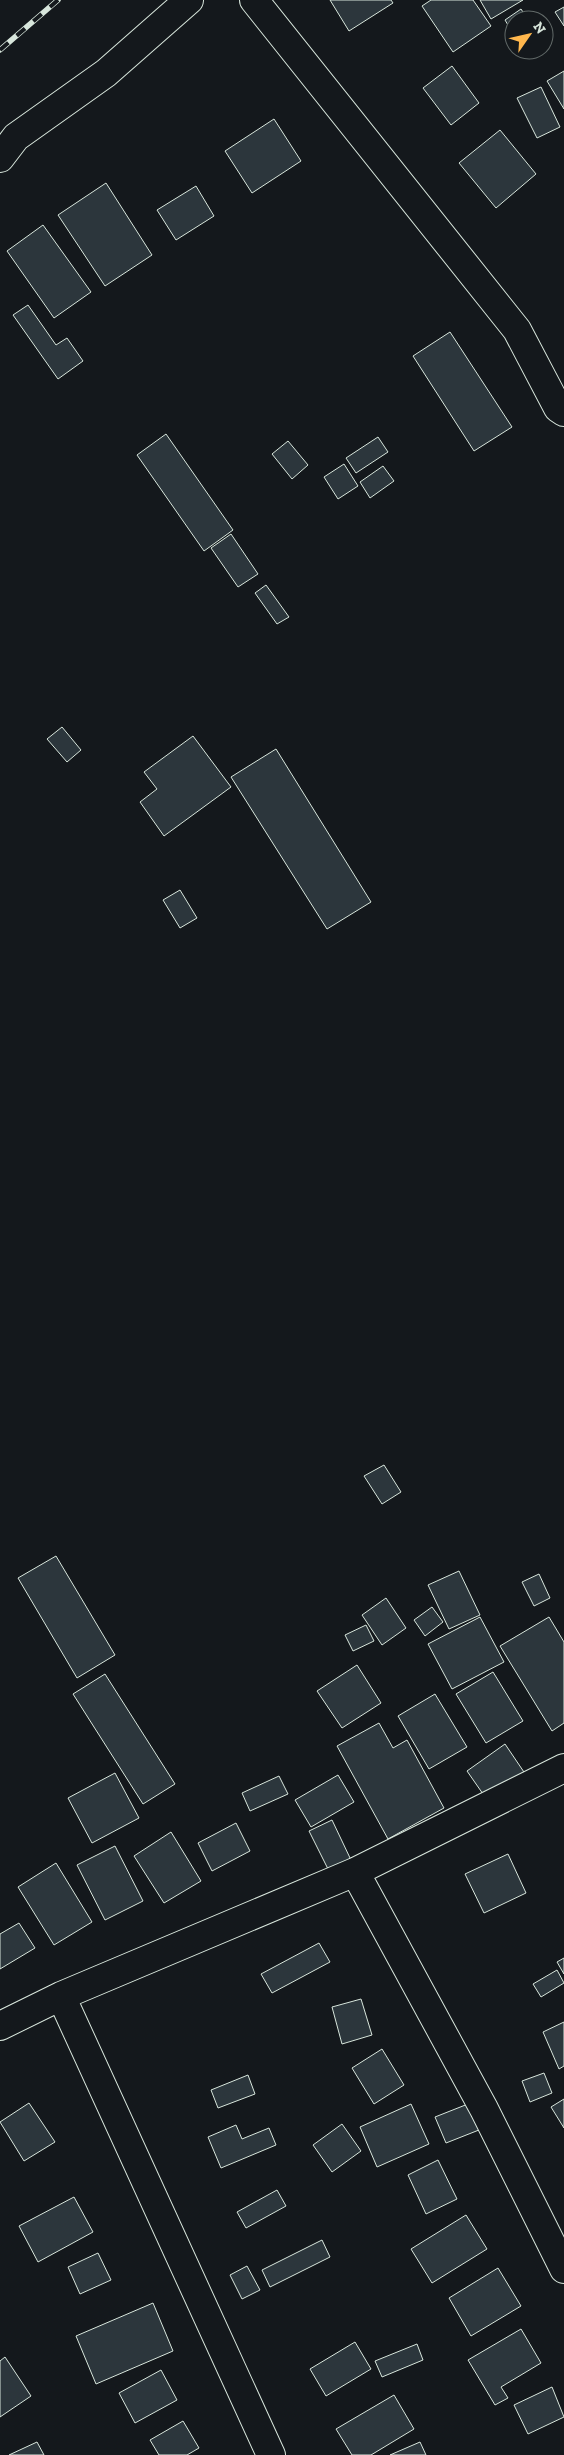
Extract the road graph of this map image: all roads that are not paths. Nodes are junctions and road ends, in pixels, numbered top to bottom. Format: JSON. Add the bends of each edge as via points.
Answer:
{"nodes":[{"id":1,"x":189,"y":0,"type":"edge"},
{"id":2,"x":254,"y":0,"type":"edge"},
{"id":3,"x":0,"y":158,"type":"edge"},
{"id":4,"x":564,"y":412,"type":"edge"},
{"id":5,"x":564,"y":1768,"type":"edge"},
{"id":6,"x":355,"y":1872,"type":"junction"},
{"id":7,"x":61,"y":1996,"type":"junction"},
{"id":8,"x":0,"y":2026,"type":"edge"},
{"id":9,"x":564,"y":2269,"type":"edge"},
{"id":10,"x":271,"y":2455,"type":"edge"}],
"edges":[{"from":1,"to":3,"type":"street","via":[[106,73],[16,138]]},
{"from":2,"to":4,"type":"street","via":[[516,330],[558,408]]},
{"from":5,"to":6,"type":"street"},
{"from":6,"to":7,"type":"street"},
{"from":6,"to":9,"type":"street","via":[[484,2108]]},
{"from":7,"to":8,"type":"street"},
{"from":7,"to":10,"type":"street"}]}
